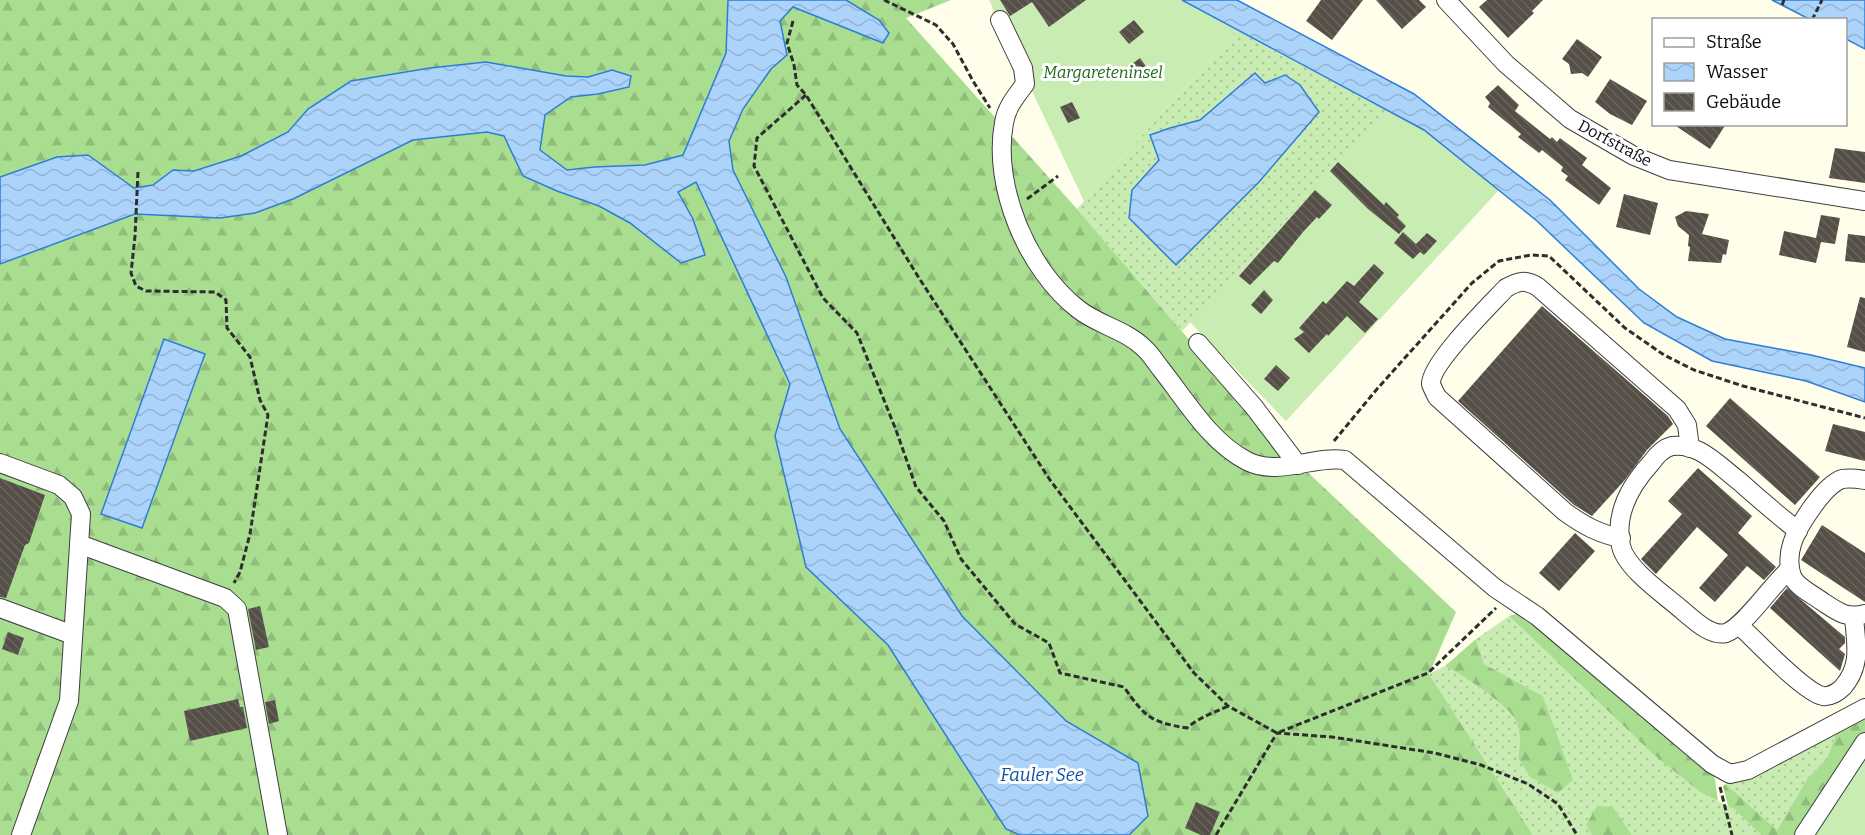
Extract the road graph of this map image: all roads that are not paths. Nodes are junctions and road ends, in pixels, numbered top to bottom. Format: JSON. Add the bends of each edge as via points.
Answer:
{"nodes":[{"id":1,"x":1446,"y":0,"type":"edge"},
{"id":2,"x":1000,"y":20,"type":"dead end"},
{"id":3,"x":1865,"y":201,"type":"edge"},
{"id":4,"x":1198,"y":343,"type":"dead end"},
{"id":5,"x":1690,"y":448,"type":"junction"},
{"id":6,"x":0,"y":463,"type":"edge"},
{"id":7,"x":1298,"y":465,"type":"junction"},
{"id":8,"x":1865,"y":480,"type":"edge"},
{"id":9,"x":1798,"y":531,"type":"junction"},
{"id":10,"x":1621,"y":538,"type":"junction"},
{"id":11,"x":79,"y":544,"type":"junction"},
{"id":12,"x":1790,"y":569,"type":"junction"},
{"id":13,"x":0,"y":609,"type":"edge"},
{"id":14,"x":1859,"y":616,"type":"edge"},
{"id":15,"x":1739,"y":625,"type":"junction"},
{"id":16,"x":74,"y":635,"type":"junction"},
{"id":17,"x":1865,"y":708,"type":"edge"},
{"id":18,"x":1865,"y":742,"type":"edge"},
{"id":19,"x":21,"y":835,"type":"edge"},
{"id":20,"x":278,"y":835,"type":"edge"},
{"id":21,"x":1804,"y":835,"type":"edge"}],
"edges":[{"from":1,"to":3,"type":"street","name":"Dorfstraße","via":[[1506,64],[1570,119],[1634,156],[1669,170]]},
{"from":2,"to":7,"type":"street","via":[[1023,68],[1025,84],[1012,101],[1004,122],[1002,162],[1011,210],[1035,259],[1078,310],[1144,348],[1202,423],[1230,451],[1250,463]]},
{"from":4,"to":7,"type":"street"},
{"from":5,"to":9,"type":"street","via":[[1718,464]]},
{"from":5,"to":10,"type":"street","via":[[1670,447],[1658,454],[1634,482],[1624,503]]},
{"from":5,"to":10,"type":"street","via":[[1687,425],[1677,409],[1529,282],[1518,281],[1506,288],[1443,357],[1431,384],[1437,397],[1565,512],[1606,536]]},
{"from":6,"to":11,"type":"street","via":[[59,485],[73,497],[81,514]]},
{"from":7,"to":17,"type":"street","via":[[1320,459],[1345,460],[1495,588],[1537,616],[1730,774],[1748,770]]},
{"from":8,"to":9,"type":"street","via":[[1842,479],[1832,486],[1811,508]]},
{"from":9,"to":12,"type":"street","via":[[1792,543]]},
{"from":10,"to":15,"type":"street","via":[[1627,559],[1641,575],[1696,621],[1718,634],[1728,633]]},
{"from":11,"to":16,"type":"street"},
{"from":11,"to":20,"type":"street","via":[[225,598],[237,609]]},
{"from":12,"to":14,"type":"street","via":[[1800,586],[1840,614]]},
{"from":12,"to":15,"type":"street"},
{"from":13,"to":16,"type":"street"},
{"from":14,"to":15,"type":"street","via":[[1852,676],[1840,690],[1822,696],[1807,688]]},
{"from":16,"to":19,"type":"street","via":[[69,701]]},
{"from":18,"to":21,"type":"street"}]}
